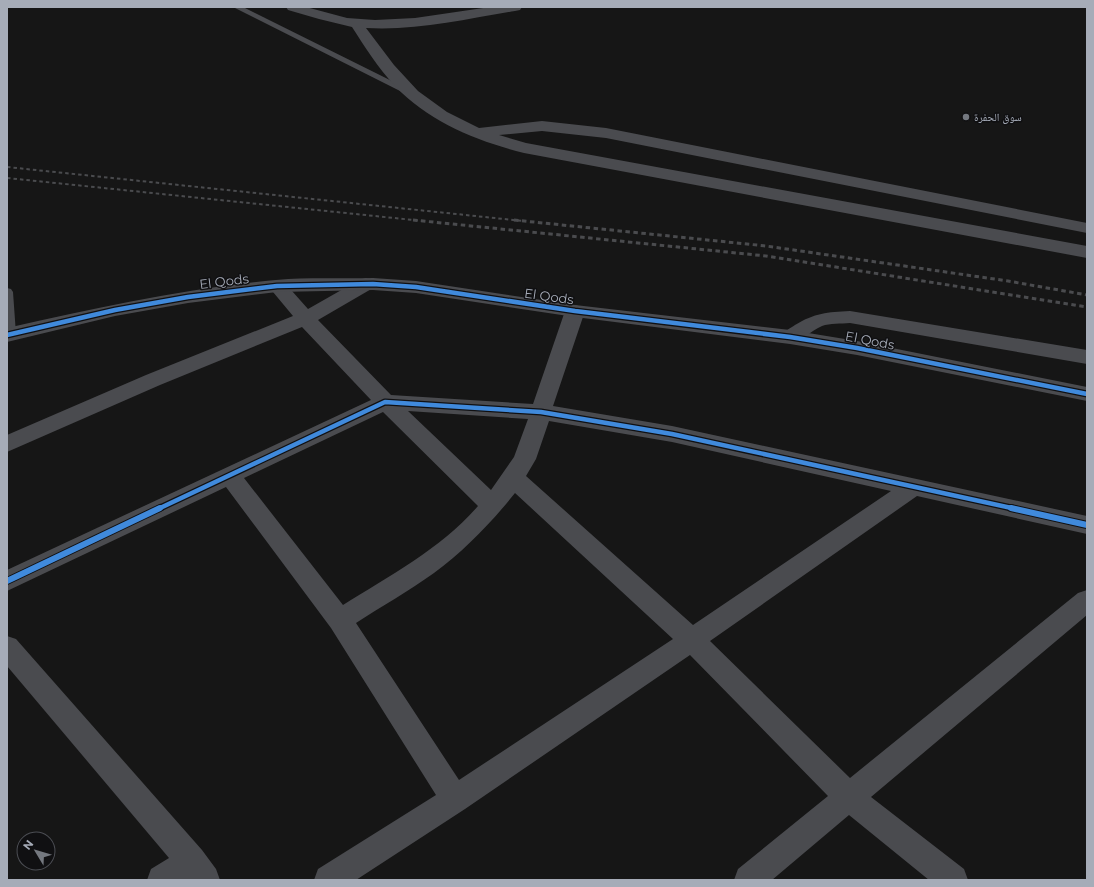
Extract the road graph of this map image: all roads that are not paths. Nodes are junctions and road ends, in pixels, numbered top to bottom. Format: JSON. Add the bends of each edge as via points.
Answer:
{"nodes":[{"id":1,"x":237,"y":7,"type":"edge"},
{"id":2,"x":293,"y":7,"type":"edge"},
{"id":3,"x":515,"y":7,"type":"edge"},
{"id":4,"x":391,"y":11,"type":"dead end"},
{"id":5,"x":356,"y":23,"type":"junction"},
{"id":6,"x":373,"y":24,"type":"junction"},
{"id":7,"x":411,"y":92,"type":"junction"},
{"id":8,"x":476,"y":133,"type":"junction"},
{"id":9,"x":1087,"y":228,"type":"edge"},
{"id":10,"x":1087,"y":252,"type":"edge"},
{"id":11,"x":366,"y":284,"type":"junction"},
{"id":12,"x":277,"y":286,"type":"junction"},
{"id":13,"x":7,"y":292,"type":"edge"},
{"id":14,"x":575,"y":311,"type":"junction"},
{"id":15,"x":304,"y":319,"type":"junction"},
{"id":16,"x":8,"y":334,"type":"edge"},
{"id":17,"x":790,"y":337,"type":"junction"},
{"id":18,"x":1087,"y":357,"type":"edge"},
{"id":19,"x":1087,"y":394,"type":"edge"},
{"id":20,"x":385,"y":402,"type":"junction"},
{"id":21,"x":541,"y":412,"type":"junction"},
{"id":22,"x":7,"y":444,"type":"edge"},
{"id":23,"x":229,"y":475,"type":"junction"},
{"id":24,"x":512,"y":478,"type":"junction"},
{"id":25,"x":914,"y":487,"type":"junction"},
{"id":26,"x":492,"y":505,"type":"junction"},
{"id":27,"x":1087,"y":525,"type":"edge"},
{"id":28,"x":7,"y":581,"type":"edge"},
{"id":29,"x":1087,"y":600,"type":"edge"},
{"id":30,"x":340,"y":620,"type":"junction"},
{"id":31,"x":692,"y":640,"type":"junction"},
{"id":32,"x":7,"y":647,"type":"edge"},
{"id":33,"x":848,"y":796,"type":"junction"},
{"id":34,"x":455,"y":799,"type":"junction"},
{"id":35,"x":198,"y":870,"type":"edge"},
{"id":36,"x":162,"y":880,"type":"edge"},
{"id":37,"x":329,"y":880,"type":"edge"},
{"id":38,"x":749,"y":880,"type":"edge"},
{"id":39,"x":953,"y":880,"type":"edge"}],
"edges":[{"from":1,"to":7,"type":"lane"},
{"from":2,"to":5,"type":"street","via":[[328,18]]},
{"from":3,"to":6,"type":"street","via":[[422,21]]},
{"from":4,"to":6,"type":"street"},
{"from":5,"to":6,"type":"street"},
{"from":5,"to":7,"type":"street","via":[[400,82]]},
{"from":7,"to":8,"type":"street","via":[[437,112]]},
{"from":8,"to":9,"type":"street","via":[[542,126],[606,133]]},
{"from":8,"to":10,"type":"street","via":[[524,148]]},
{"from":11,"to":12,"type":"street","name":"El Qods"},
{"from":11,"to":14,"type":"street","name":"El Qods","via":[[416,287]]},
{"from":11,"to":15,"type":"street"},
{"from":12,"to":15,"type":"street"},
{"from":12,"to":16,"type":"street","name":"El Qods","via":[[188,297],[115,310]]},
{"from":13,"to":16,"type":"lane"},
{"from":14,"to":17,"type":"street","name":"El Qods"},
{"from":14,"to":21,"type":"street"},
{"from":15,"to":20,"type":"street"},
{"from":15,"to":22,"type":"street","via":[[153,380]]},
{"from":17,"to":18,"type":"street","via":[[816,321],[850,317]]},
{"from":17,"to":19,"type":"street","name":"El Qods"},
{"from":20,"to":21,"type":"street"},
{"from":20,"to":23,"type":"street"},
{"from":20,"to":26,"type":"street"},
{"from":21,"to":24,"type":"street","via":[[525,459]]},
{"from":21,"to":25,"type":"street","via":[[672,434]]},
{"from":23,"to":28,"type":"street"},
{"from":23,"to":30,"type":"street"},
{"from":24,"to":26,"type":"street"},
{"from":24,"to":31,"type":"street"},
{"from":25,"to":27,"type":"street"},
{"from":25,"to":31,"type":"street"},
{"from":26,"to":30,"type":"street","via":[[456,541],[425,566]]},
{"from":29,"to":33,"type":"street"},
{"from":30,"to":34,"type":"street"},
{"from":31,"to":33,"type":"street"},
{"from":31,"to":34,"type":"street"},
{"from":32,"to":35,"type":"street"},
{"from":33,"to":38,"type":"street"},
{"from":33,"to":39,"type":"street"},
{"from":34,"to":37,"type":"street"},
{"from":35,"to":36,"type":"street"}]}
